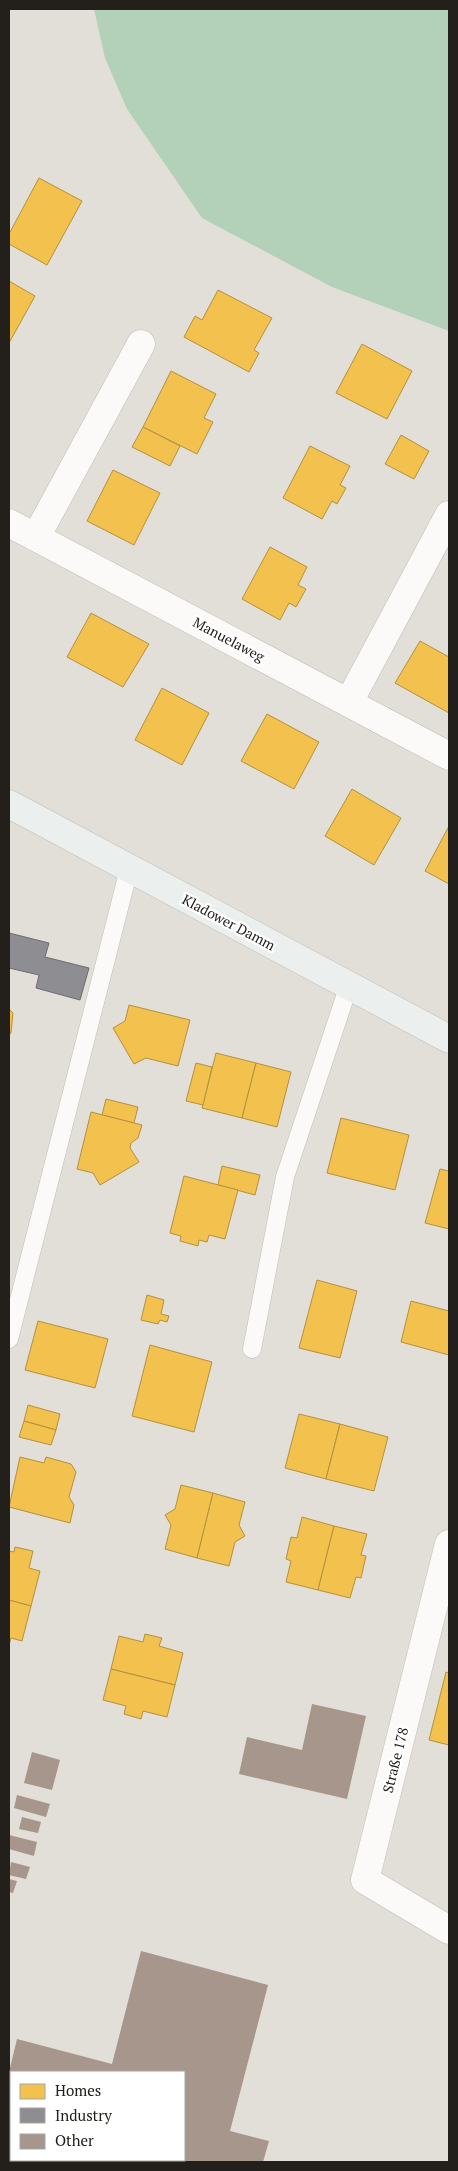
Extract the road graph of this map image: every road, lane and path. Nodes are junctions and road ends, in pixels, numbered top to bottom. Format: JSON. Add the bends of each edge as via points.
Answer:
{"nodes":[{"id":1,"x":141,"y":344,"type":"dead end"},
{"id":2,"x":449,"y":515,"type":"edge"},
{"id":3,"x":9,"y":523,"type":"edge"},
{"id":4,"x":36,"y":537,"type":"junction"},
{"id":5,"x":349,"y":702,"type":"junction"},
{"id":6,"x":449,"y":756,"type":"edge"},
{"id":7,"x":9,"y":804,"type":"edge"},
{"id":8,"x":129,"y":868,"type":"junction"},
{"id":9,"x":349,"y":985,"type":"junction"},
{"id":10,"x":449,"y":1039,"type":"edge"},
{"id":11,"x":9,"y":1339,"type":"edge"},
{"id":12,"x":252,"y":1349,"type":"dead end"},
{"id":13,"x":449,"y":1544,"type":"edge"},
{"id":14,"x":449,"y":1930,"type":"edge"}],
"edges":[{"from":1,"to":4,"type":"street"},
{"from":2,"to":5,"type":"street"},
{"from":3,"to":4,"type":"street","name":"Manuelaweg"},
{"from":4,"to":5,"type":"street","name":"Manuelaweg"},
{"from":5,"to":6,"type":"street","name":"Manuelaweg"},
{"from":7,"to":8,"type":"main road","name":"Kladower Damm"},
{"from":8,"to":9,"type":"main road","name":"Kladower Damm"},
{"from":8,"to":11,"type":"lane"},
{"from":9,"to":10,"type":"main road","name":"Kladower Damm"},
{"from":9,"to":12,"type":"lane","via":[[285,1177]]},
{"from":13,"to":14,"type":"street","name":"Straße 178","via":[[365,1880]]}]}
